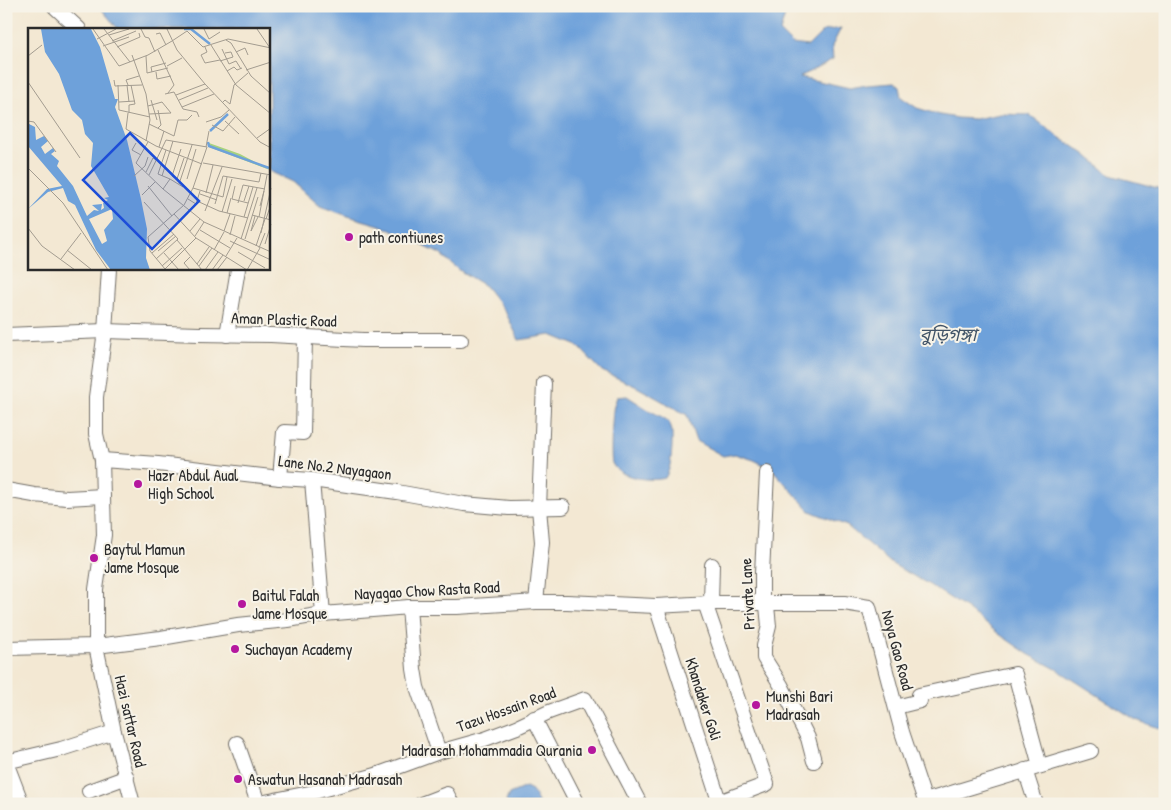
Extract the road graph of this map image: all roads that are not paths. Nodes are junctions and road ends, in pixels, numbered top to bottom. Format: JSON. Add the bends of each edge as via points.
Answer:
{"nodes":[{"id":1,"x":54,"y":6,"type":"edge"},
{"id":2,"x":78,"y":28,"type":"edge"},
{"id":3,"x":109,"y":270,"type":"edge"},
{"id":4,"x":238,"y":270,"type":"edge"},
{"id":5,"x":105,"y":331,"type":"junction"},
{"id":6,"x":6,"y":335,"type":"edge"},
{"id":7,"x":227,"y":335,"type":"junction"},
{"id":8,"x":305,"y":338,"type":"junction"},
{"id":9,"x":461,"y":340,"type":"dead end"},
{"id":10,"x":544,"y":383,"type":"dead end"},
{"id":11,"x":102,"y":460,"type":"junction"},
{"id":12,"x":767,"y":473,"type":"dead end"},
{"id":13,"x":280,"y":478,"type":"junction"},
{"id":14,"x":312,"y":480,"type":"junction"},
{"id":15,"x":6,"y":490,"type":"edge"},
{"id":16,"x":103,"y":496,"type":"junction"},
{"id":17,"x":563,"y":507,"type":"dead end"},
{"id":18,"x":539,"y":508,"type":"junction"},
{"id":19,"x":712,"y":565,"type":"dead end"},
{"id":20,"x":536,"y":602,"type":"junction"},
{"id":21,"x":708,"y":603,"type":"junction"},
{"id":22,"x":762,"y":603,"type":"junction"},
{"id":23,"x":656,"y":606,"type":"junction"},
{"id":24,"x":409,"y":607,"type":"junction"},
{"id":25,"x":323,"y":614,"type":"junction"},
{"id":26,"x":96,"y":646,"type":"junction"},
{"id":27,"x":6,"y":648,"type":"edge"},
{"id":28,"x":896,"y":707,"type":"junction"},
{"id":29,"x":534,"y":718,"type":"junction"},
{"id":30,"x":114,"y":732,"type":"junction"},
{"id":31,"x":237,"y":743,"type":"dead end"},
{"id":32,"x":1091,"y":750,"type":"dead end"},
{"id":33,"x":438,"y":752,"type":"junction"},
{"id":34,"x":814,"y":761,"type":"dead end"},
{"id":35,"x":7,"y":764,"type":"edge"},
{"id":36,"x":1040,"y":766,"type":"junction"},
{"id":37,"x":1025,"y":770,"type":"junction"},
{"id":38,"x":127,"y":777,"type":"junction"},
{"id":39,"x":89,"y":791,"type":"dead end"},
{"id":40,"x":316,"y":798,"type":"edge"},
{"id":41,"x":925,"y":802,"type":"edge"},
{"id":42,"x":256,"y":803,"type":"edge"},
{"id":43,"x":719,"y":803,"type":"edge"},
{"id":44,"x":22,"y":804,"type":"edge"},
{"id":45,"x":133,"y":804,"type":"edge"},
{"id":46,"x":421,"y":804,"type":"edge"},
{"id":47,"x":452,"y":804,"type":"edge"},
{"id":48,"x":578,"y":804,"type":"edge"},
{"id":49,"x":640,"y":804,"type":"edge"},
{"id":50,"x":1036,"y":804,"type":"edge"}],
"edges":[{"from":1,"to":2,"type":"street"},
{"from":3,"to":5,"type":"street","name":"Hazi sattar Road"},
{"from":4,"to":7,"type":"street"},
{"from":5,"to":6,"type":"street","name":"Aman Plastic Road"},
{"from":5,"to":7,"type":"street","name":"Aman Plastic Road"},
{"from":5,"to":11,"type":"street","name":"Hazi sattar Road","via":[[96,397],[96,434]]},
{"from":7,"to":8,"type":"street","name":"Aman Plastic Road"},
{"from":8,"to":9,"type":"street","name":"Aman Plastic Road"},
{"from":8,"to":13,"type":"street","via":[[303,433],[284,432]]},
{"from":10,"to":18,"type":"street"},
{"from":11,"to":13,"type":"street","name":"Lane No.2 Nayagaon"},
{"from":11,"to":16,"type":"street","name":"Hazi sattar Road"},
{"from":12,"to":22,"type":"street","name":"Private Lane"},
{"from":13,"to":14,"type":"street","name":"Lane No.2 Nayagaon"},
{"from":14,"to":18,"type":"street","name":"Lane No.2 Nayagaon","via":[[464,504]]},
{"from":14,"to":25,"type":"street"},
{"from":15,"to":16,"type":"street","via":[[67,498]]},
{"from":16,"to":26,"type":"street","name":"Hazi sattar Road","via":[[104,535],[96,589]]},
{"from":17,"to":18,"type":"street","name":"Lane No.2 Nayagaon"},
{"from":18,"to":20,"type":"street","via":[[542,542]]},
{"from":19,"to":21,"type":"street"},
{"from":20,"to":23,"type":"street","name":"Nayagao Chow Rasta Road"},
{"from":20,"to":24,"type":"street","name":"Nayagao Chow Rasta Road"},
{"from":21,"to":22,"type":"street","name":"Nayagao Chow Rasta Road"},
{"from":21,"to":23,"type":"street","name":"Nayagao Chow Rasta Road"},
{"from":21,"to":43,"type":"street","via":[[767,784]]},
{"from":22,"to":28,"type":"street","name":"Noya Gao Road","via":[[869,607]]},
{"from":22,"to":34,"type":"street","name":"Private Lane","via":[[767,606],[769,626],[764,658],[808,738]]},
{"from":23,"to":43,"type":"street","name":"Khandaker Goli"},
{"from":24,"to":25,"type":"street","name":"Nayagao Chow Rasta Road"},
{"from":24,"to":33,"type":"street","via":[[417,687]]},
{"from":25,"to":26,"type":"street","name":"Nayagao Chow Rasta Road"},
{"from":26,"to":27,"type":"street","name":"Nayagao Chow Rasta Road"},
{"from":26,"to":30,"type":"street","name":"Hazi sattar Road"},
{"from":28,"to":36,"type":"street","via":[[920,702],[919,696],[1015,674]]},
{"from":28,"to":41,"type":"street","name":"Noya Gao Road"},
{"from":29,"to":33,"type":"street","name":"Tazu Hossain Road","via":[[485,739]]},
{"from":29,"to":48,"type":"street"},
{"from":29,"to":49,"type":"street","name":"Tazu Hossain Road","via":[[585,698]]},
{"from":30,"to":35,"type":"street"},
{"from":30,"to":38,"type":"street","name":"Hazi sattar Road"},
{"from":31,"to":42,"type":"street"},
{"from":32,"to":36,"type":"street"},
{"from":33,"to":40,"type":"street","name":"Tazu Hossain Road"},
{"from":35,"to":44,"type":"street"},
{"from":36,"to":37,"type":"street"},
{"from":37,"to":41,"type":"street"},
{"from":37,"to":50,"type":"street"},
{"from":38,"to":39,"type":"street"},
{"from":38,"to":45,"type":"street","name":"Hazi sattar Road"},
{"from":40,"to":42,"type":"street","name":"Tazu Hossain Road"},
{"from":46,"to":47,"type":"street","via":[[448,794]]}]}
